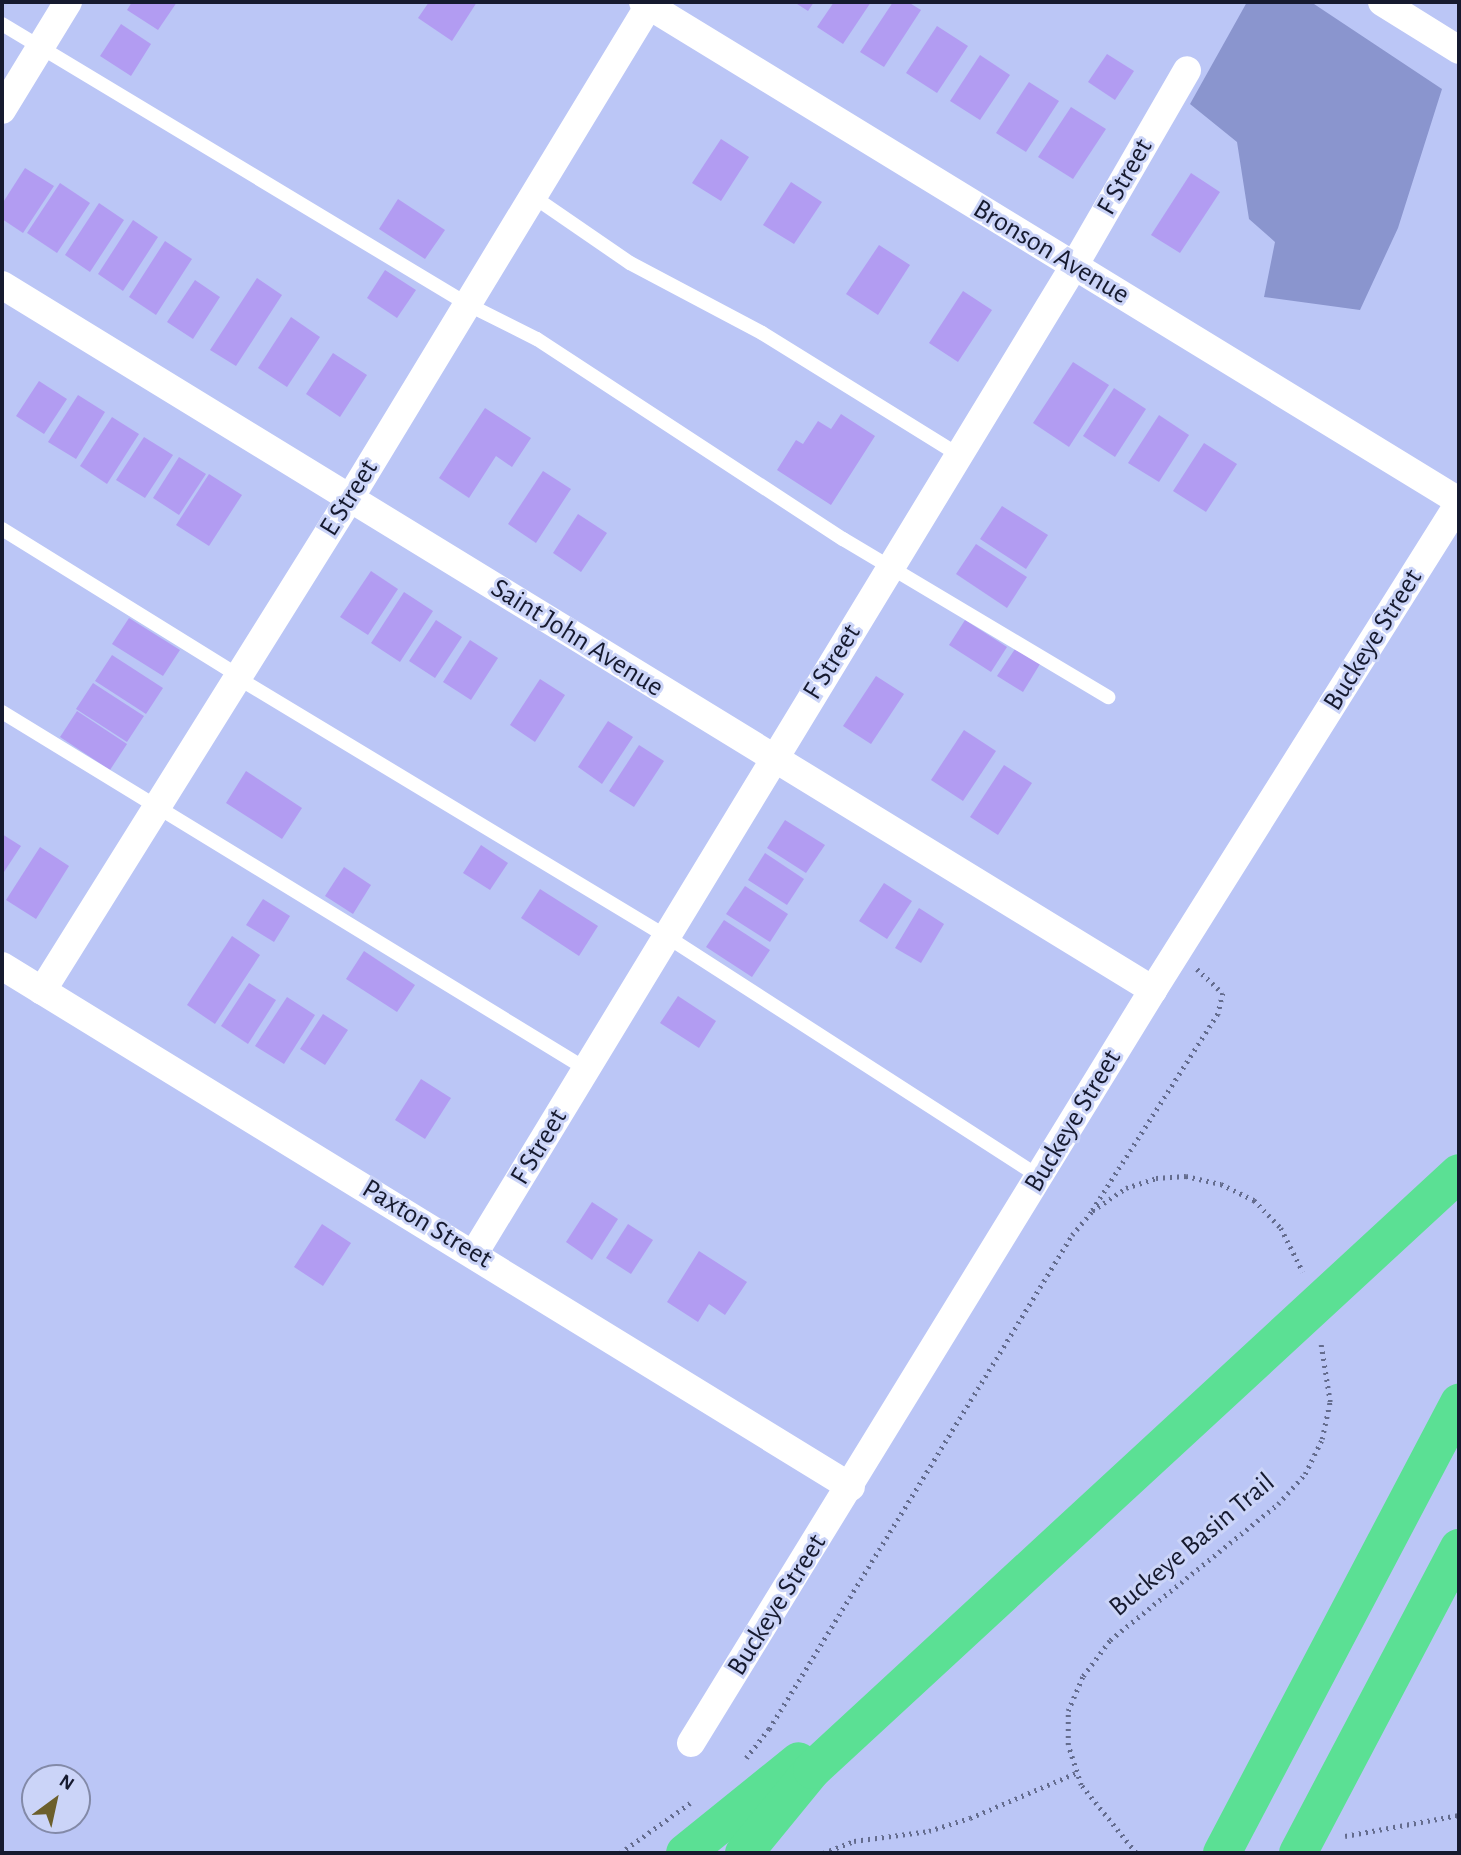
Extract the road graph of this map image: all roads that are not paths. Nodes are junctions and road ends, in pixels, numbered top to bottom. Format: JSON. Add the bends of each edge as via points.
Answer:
{"nodes":[{"id":1,"x":68,"y":2,"type":"edge"},
{"id":2,"x":1382,"y":2,"type":"edge"},
{"id":3,"x":648,"y":3,"type":"edge"},
{"id":4,"x":2,"y":24,"type":"edge"},
{"id":5,"x":40,"y":48,"type":"junction"},
{"id":6,"x":1459,"y":50,"type":"edge"},
{"id":7,"x":1187,"y":70,"type":"dead end"},
{"id":8,"x":2,"y":110,"type":"edge"},
{"id":9,"x":531,"y":195,"type":"junction"},
{"id":10,"x":1074,"y":266,"type":"junction"},
{"id":11,"x":2,"y":285,"type":"edge"},
{"id":12,"x":467,"y":304,"type":"junction"},
{"id":13,"x":959,"y":455,"type":"junction"},
{"id":14,"x":350,"y":498,"type":"junction"},
{"id":15,"x":1459,"y":502,"type":"edge"},
{"id":16,"x":2,"y":529,"type":"edge"},
{"id":17,"x":890,"y":569,"type":"junction"},
{"id":18,"x":239,"y":677,"type":"junction"},
{"id":19,"x":1108,"y":697,"type":"dead end"},
{"id":20,"x":2,"y":712,"type":"edge"},
{"id":21,"x":772,"y":758,"type":"junction"},
{"id":22,"x":157,"y":807,"type":"junction"},
{"id":23,"x":666,"y":936,"type":"junction"},
{"id":24,"x":2,"y":966,"type":"edge"},
{"id":25,"x":1153,"y":990,"type":"junction"},
{"id":26,"x":42,"y":991,"type":"junction"},
{"id":27,"x":586,"y":1069,"type":"junction"},
{"id":28,"x":1459,"y":1173,"type":"edge"},
{"id":29,"x":1040,"y":1177,"type":"junction"},
{"id":30,"x":475,"y":1252,"type":"junction"},
{"id":31,"x":1459,"y":1403,"type":"edge"},
{"id":32,"x":850,"y":1487,"type":"junction"},
{"id":33,"x":1459,"y":1548,"type":"edge"},
{"id":34,"x":964,"y":1627,"type":"junction"},
{"id":35,"x":691,"y":1743,"type":"dead end"},
{"id":36,"x":1352,"y":1749,"type":"junction"},
{"id":37,"x":1327,"y":1845,"type":"edge"},
{"id":38,"x":685,"y":1853,"type":"edge"},
{"id":39,"x":744,"y":1853,"type":"edge"},
{"id":40,"x":1222,"y":1853,"type":"edge"},
{"id":41,"x":1298,"y":1853,"type":"edge"}],
"edges":[{"from":1,"to":5,"type":"street"},
{"from":2,"to":6,"type":"street"},
{"from":3,"to":9,"type":"street","name":"E Street"},
{"from":3,"to":10,"type":"street","name":"Bronson Avenue"},
{"from":4,"to":5,"type":"lane"},
{"from":5,"to":8,"type":"street"},
{"from":5,"to":12,"type":"lane"},
{"from":7,"to":10,"type":"street","name":"F Street"},
{"from":9,"to":12,"type":"street","name":"E Street"},
{"from":9,"to":13,"type":"lane","via":[[630,263],[762,333]]},
{"from":10,"to":13,"type":"street","name":"F Street"},
{"from":10,"to":15,"type":"street","name":"Bronson Avenue"},
{"from":11,"to":14,"type":"street","name":"Saint John Avenue"},
{"from":12,"to":14,"type":"street","name":"E Street"},
{"from":12,"to":17,"type":"lane","via":[[537,339]]},
{"from":13,"to":17,"type":"street","name":"F Street"},
{"from":14,"to":18,"type":"street","name":"E Street"},
{"from":14,"to":21,"type":"street","name":"Saint John Avenue"},
{"from":15,"to":25,"type":"street","name":"Buckeye Street"},
{"from":16,"to":18,"type":"lane"},
{"from":17,"to":19,"type":"lane"},
{"from":17,"to":21,"type":"street","name":"F Street"},
{"from":18,"to":22,"type":"street","name":"E Street"},
{"from":18,"to":23,"type":"lane"},
{"from":20,"to":22,"type":"lane"},
{"from":21,"to":23,"type":"street","name":"F Street"},
{"from":21,"to":25,"type":"street","name":"Saint John Avenue"},
{"from":22,"to":26,"type":"street","name":"E Street"},
{"from":22,"to":27,"type":"lane"},
{"from":23,"to":27,"type":"street","name":"F Street"},
{"from":23,"to":29,"type":"lane"},
{"from":24,"to":26,"type":"street","name":"Paxton Street"},
{"from":25,"to":29,"type":"street","name":"Buckeye Street"},
{"from":26,"to":30,"type":"street","name":"Paxton Street"},
{"from":27,"to":30,"type":"street","name":"F Street"},
{"from":28,"to":34,"type":"highway"},
{"from":29,"to":32,"type":"street","name":"Buckeye Street"},
{"from":30,"to":32,"type":"street","name":"Paxton Street"},
{"from":31,"to":40,"type":"highway"},
{"from":32,"to":35,"type":"street","name":"Buckeye Street"},
{"from":33,"to":36,"type":"highway"},
{"from":34,"to":38,"type":"highway"},
{"from":34,"to":39,"type":"highway","via":[[812,1770]]},
{"from":36,"to":37,"type":"highway"},
{"from":36,"to":41,"type":"highway"}]}
